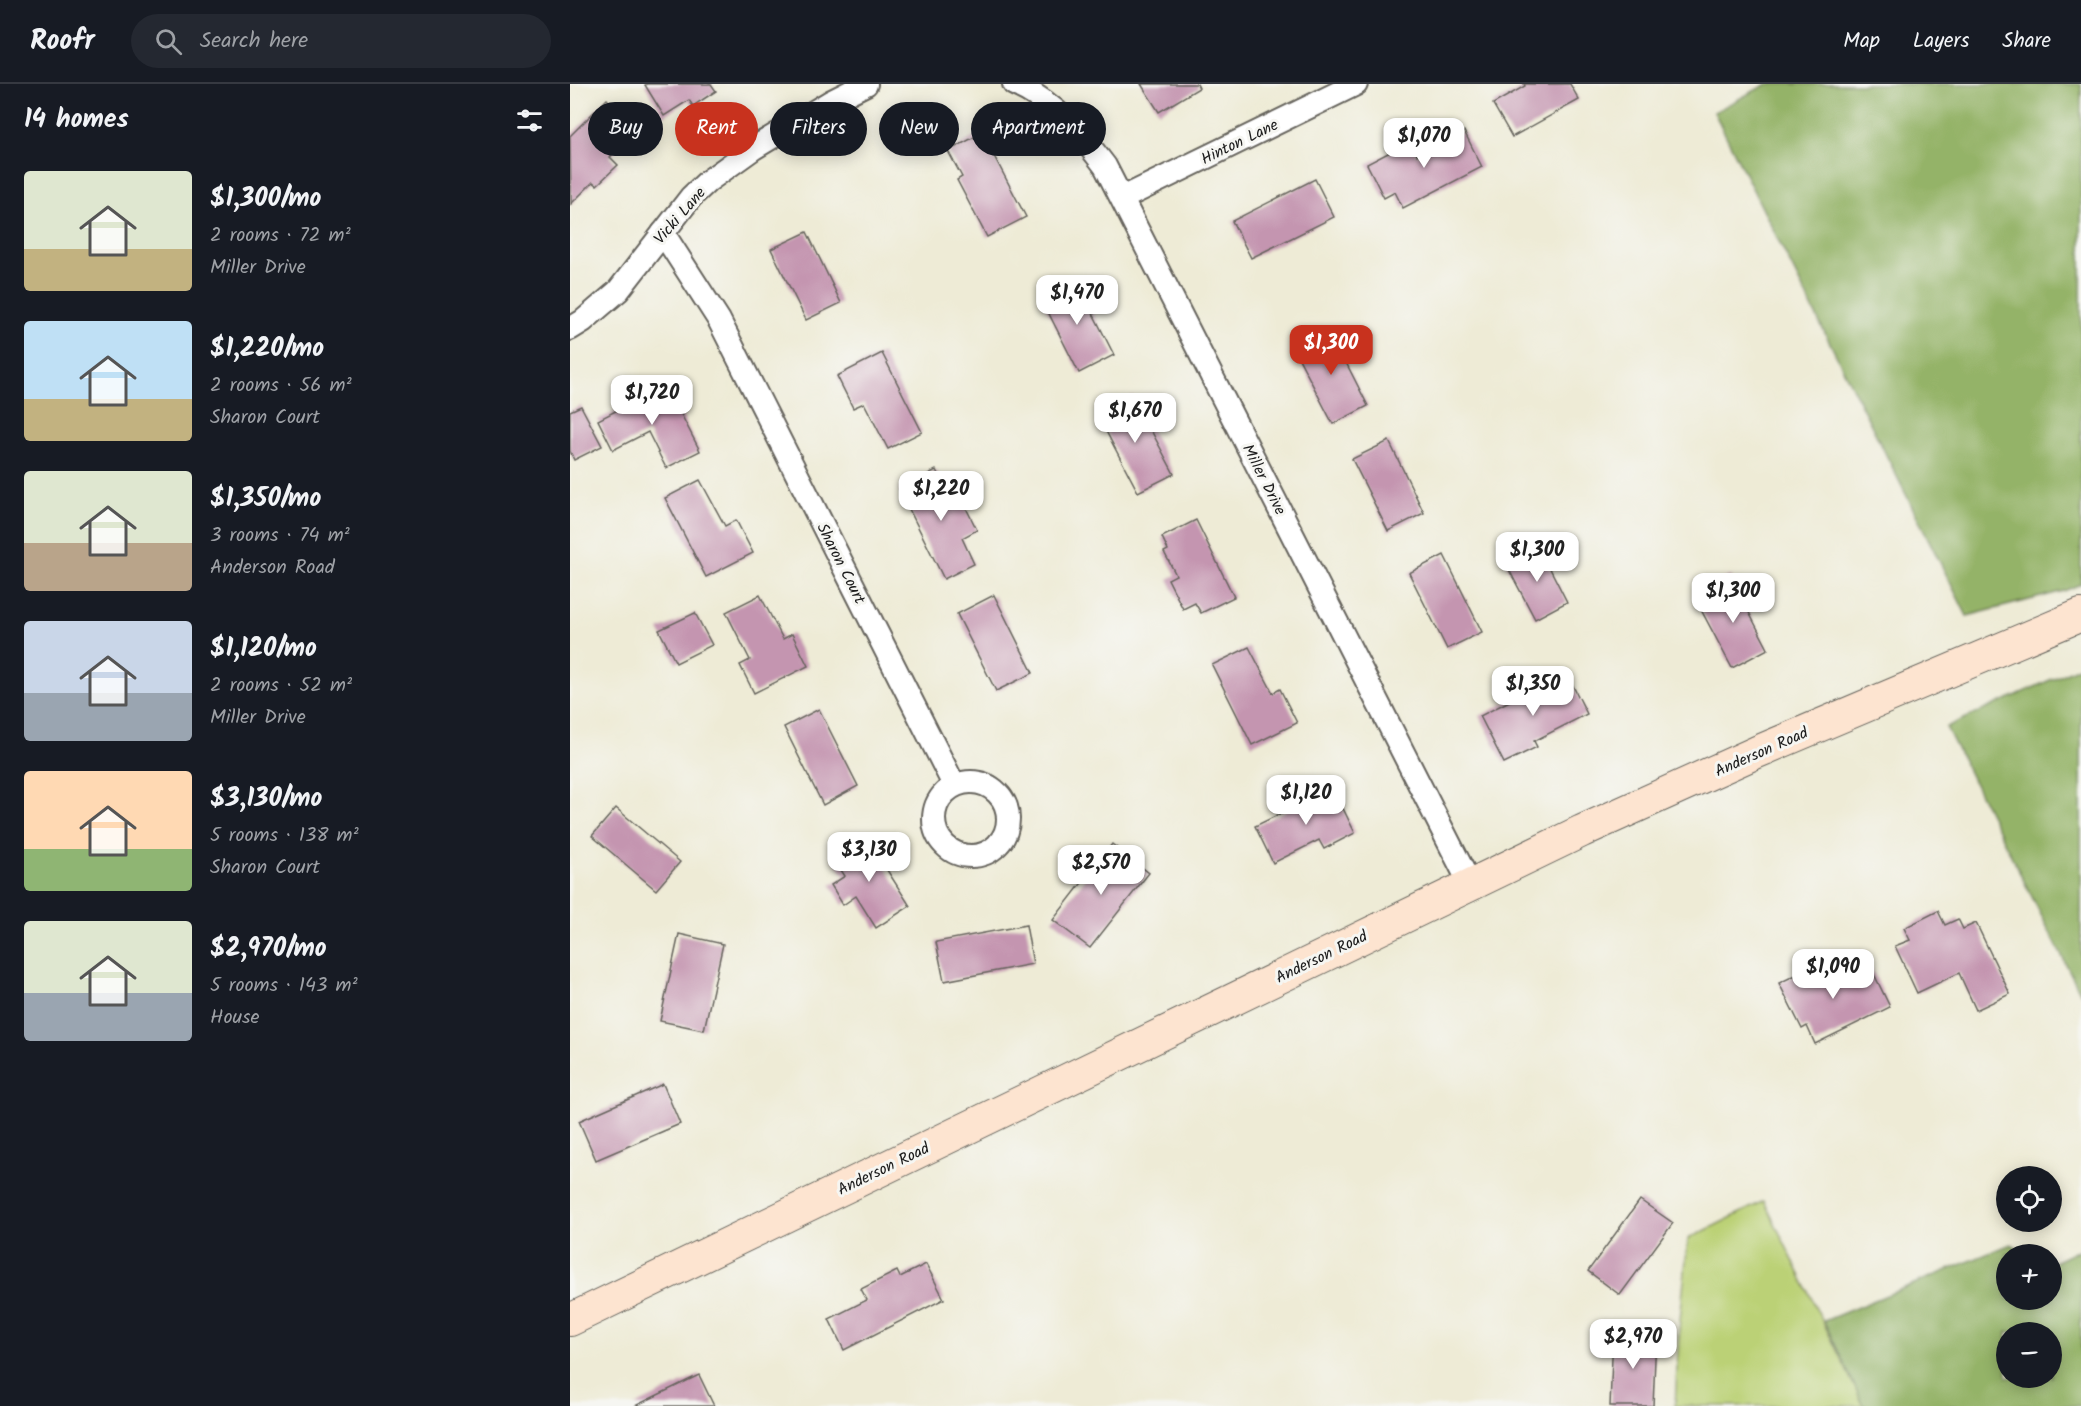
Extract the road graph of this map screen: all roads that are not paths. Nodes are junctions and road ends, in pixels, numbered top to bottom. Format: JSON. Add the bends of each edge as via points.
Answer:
{"nodes":[{"id":1,"x":866,"y":84,"type":"edge"},
{"id":2,"x":1356,"y":84,"type":"edge"},
{"id":3,"x":1028,"y":87,"type":"edge"},
{"id":4,"x":1123,"y":198,"type":"junction"},
{"id":5,"x":663,"y":233,"type":"junction"},
{"id":6,"x":570,"y":329,"type":"edge"},
{"id":7,"x":2081,"y":615,"type":"edge"},
{"id":8,"x":954,"y":785,"type":"junction"},
{"id":9,"x":1470,"y":884,"type":"junction"},
{"id":10,"x":570,"y":1320,"type":"edge"}],
"edges":[{"from":1,"to":5,"type":"street","name":"Vicki Lane","via":[[832,101],[708,181]]},
{"from":2,"to":4,"type":"street","name":"Hinton Lane"},
{"from":3,"to":4,"type":"street","name":"Miller Drive","via":[[1081,135]]},
{"from":4,"to":9,"type":"street","name":"Miller Drive"},
{"from":5,"to":6,"type":"street","name":"Vicki Lane","via":[[618,291]]},
{"from":5,"to":8,"type":"street","name":"Sharon Court","via":[[719,320]]},
{"from":7,"to":9,"type":"street","name":"Anderson Road","via":[[1757,752]]},
{"from":8,"to":8,"type":"street","via":[[981,783],[1002,799],[1008,824],[995,848],[981,855],[965,856],[950,850],[939,839],[933,825],[934,809]]},
{"from":9,"to":10,"type":"street","name":"Anderson Road"}]}
